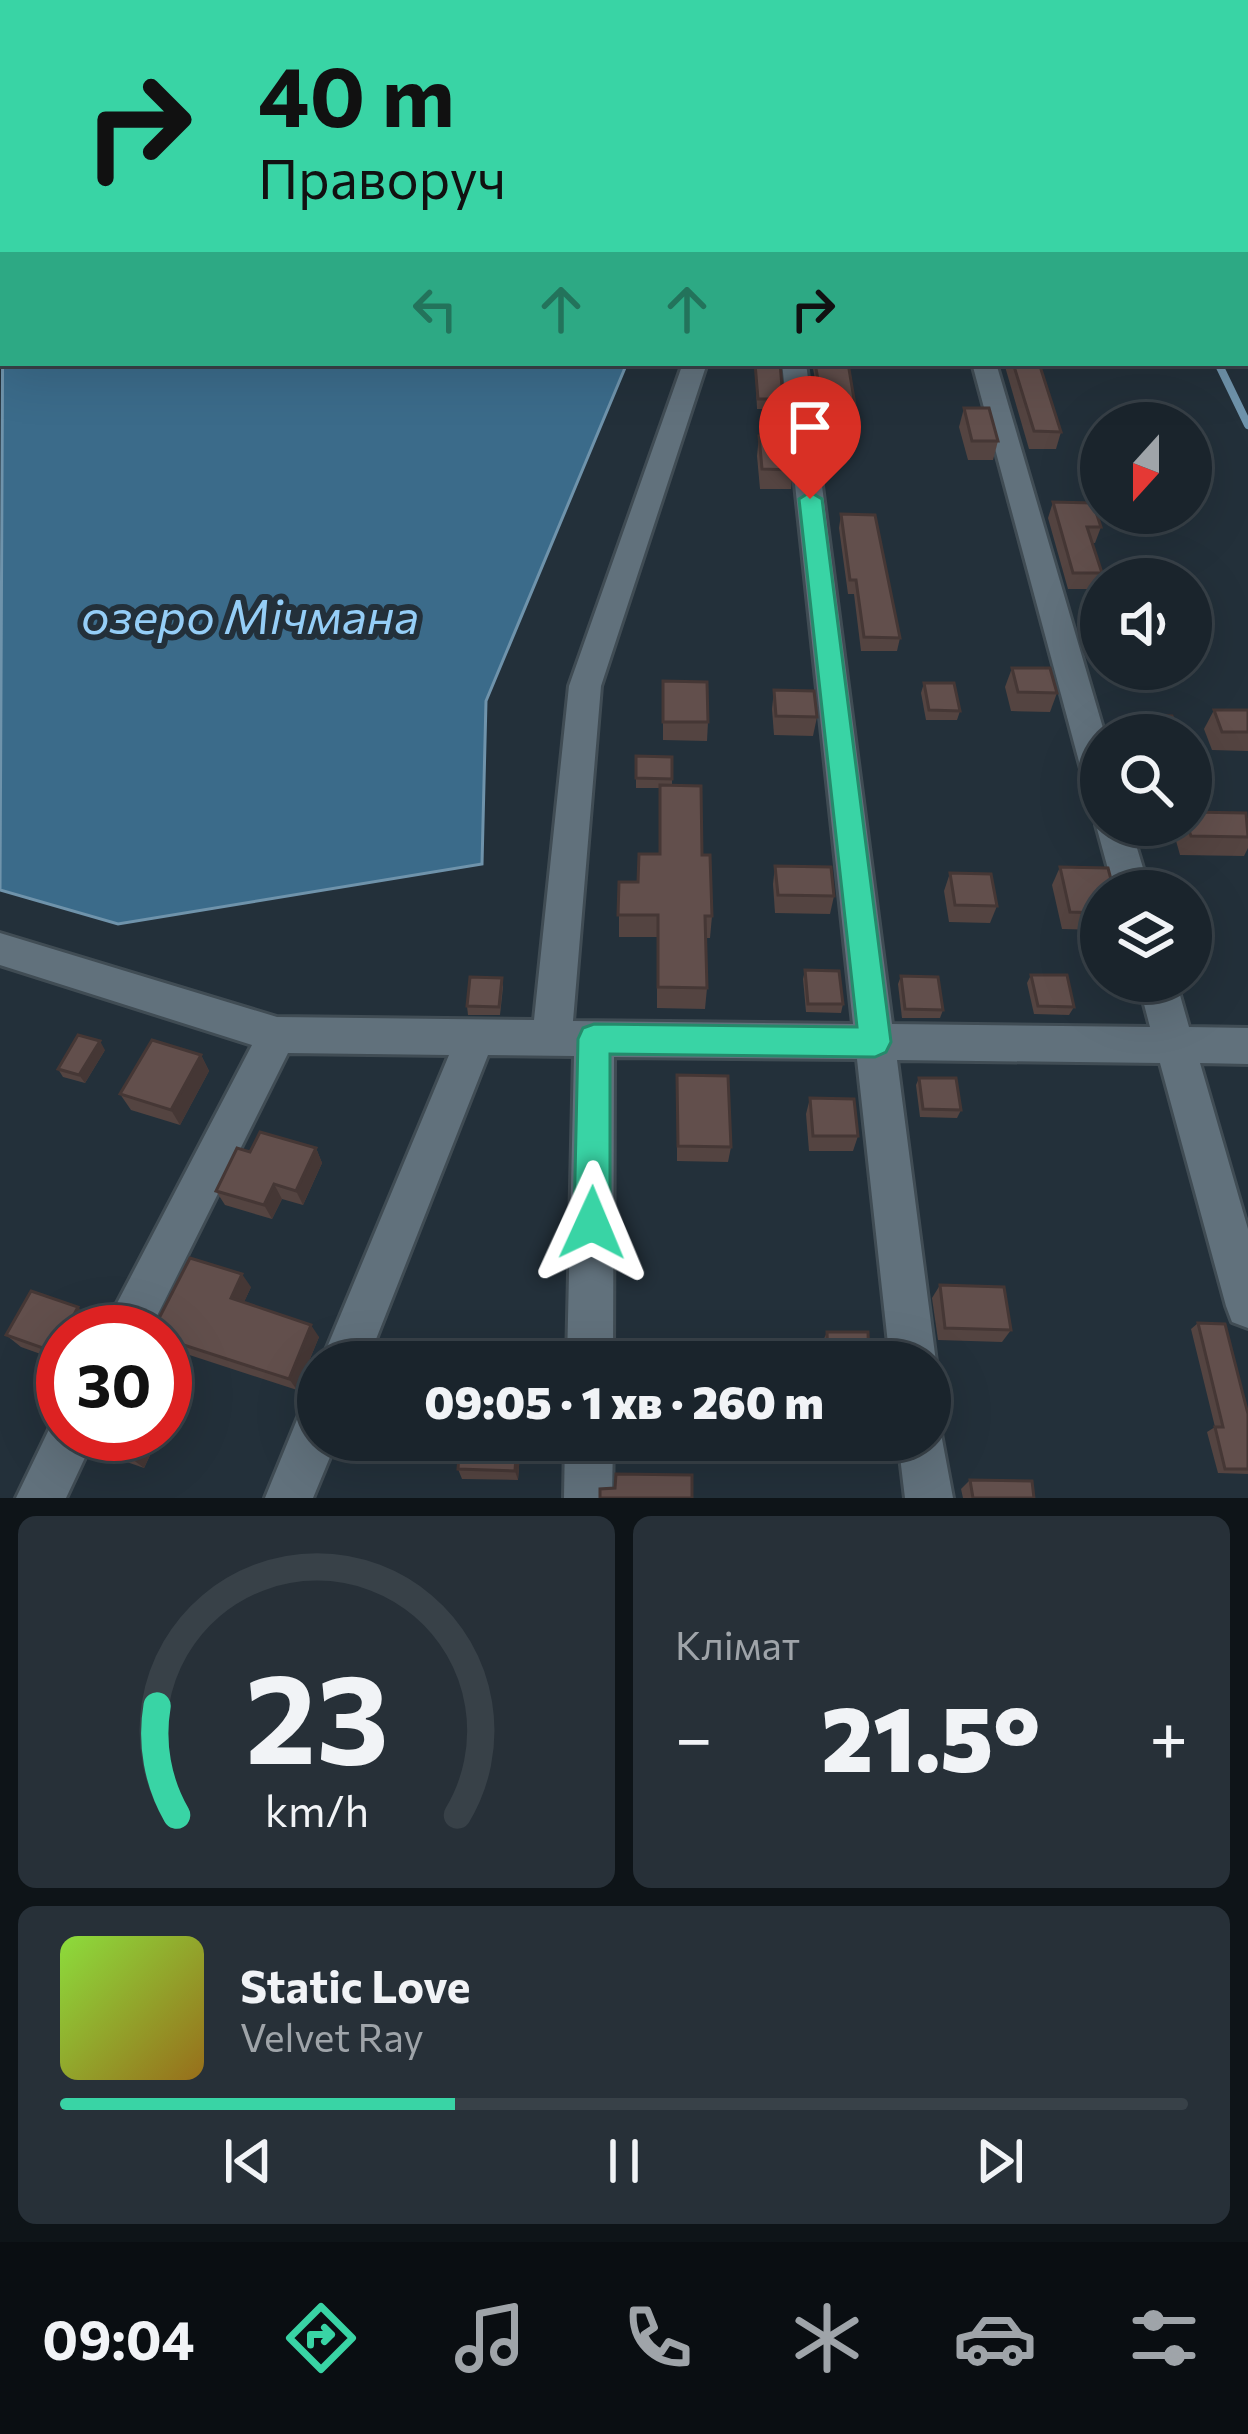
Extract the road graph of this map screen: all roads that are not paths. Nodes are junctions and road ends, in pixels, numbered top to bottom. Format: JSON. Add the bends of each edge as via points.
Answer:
{"nodes":[{"id":1,"x":693,"y":366,"type":"edge"},
{"id":2,"x":794,"y":366,"type":"edge"},
{"id":3,"x":985,"y":366,"type":"edge"},
{"id":4,"x":1082,"y":714,"type":"edge"},
{"id":5,"x":0,"y":949,"type":"edge"},
{"id":6,"x":1163,"y":1002,"type":"edge"},
{"id":7,"x":277,"y":1035,"type":"junction"},
{"id":8,"x":476,"y":1037,"type":"junction"},
{"id":9,"x":573,"y":1039,"type":"junction"},
{"id":10,"x":875,"y":1042,"type":"junction"},
{"id":11,"x":1175,"y":1046,"type":"junction"},
{"id":12,"x":1248,"y":1046,"type":"edge"},
{"id":13,"x":138,"y":1305,"type":"edge"},
{"id":14,"x":1248,"y":1306,"type":"edge"},
{"id":15,"x":353,"y":1341,"type":"edge"},
{"id":16,"x":589,"y":1341,"type":"edge"},
{"id":17,"x":911,"y":1341,"type":"edge"},
{"id":18,"x":58,"y":1461,"type":"edge"},
{"id":19,"x":305,"y":1461,"type":"edge"},
{"id":20,"x":589,"y":1461,"type":"edge"},
{"id":21,"x":925,"y":1461,"type":"edge"},
{"id":22,"x":40,"y":1498,"type":"edge"},
{"id":23,"x":290,"y":1498,"type":"edge"},
{"id":24,"x":588,"y":1498,"type":"edge"},
{"id":25,"x":929,"y":1498,"type":"edge"}],
"edges":[{"from":1,"to":9,"type":"street","via":[[585,686]]},
{"from":2,"to":10,"type":"street"},
{"from":3,"to":4,"type":"street"},
{"from":5,"to":7,"type":"street"},
{"from":6,"to":11,"type":"street"},
{"from":7,"to":8,"type":"street"},
{"from":7,"to":13,"type":"street"},
{"from":8,"to":9,"type":"street"},
{"from":8,"to":15,"type":"street"},
{"from":9,"to":10,"type":"street"},
{"from":9,"to":16,"type":"street"},
{"from":10,"to":11,"type":"street"},
{"from":10,"to":17,"type":"street"},
{"from":11,"to":12,"type":"street"},
{"from":11,"to":14,"type":"street"},
{"from":18,"to":22,"type":"street"},
{"from":19,"to":23,"type":"street"},
{"from":20,"to":24,"type":"street"},
{"from":21,"to":25,"type":"street"}]}
